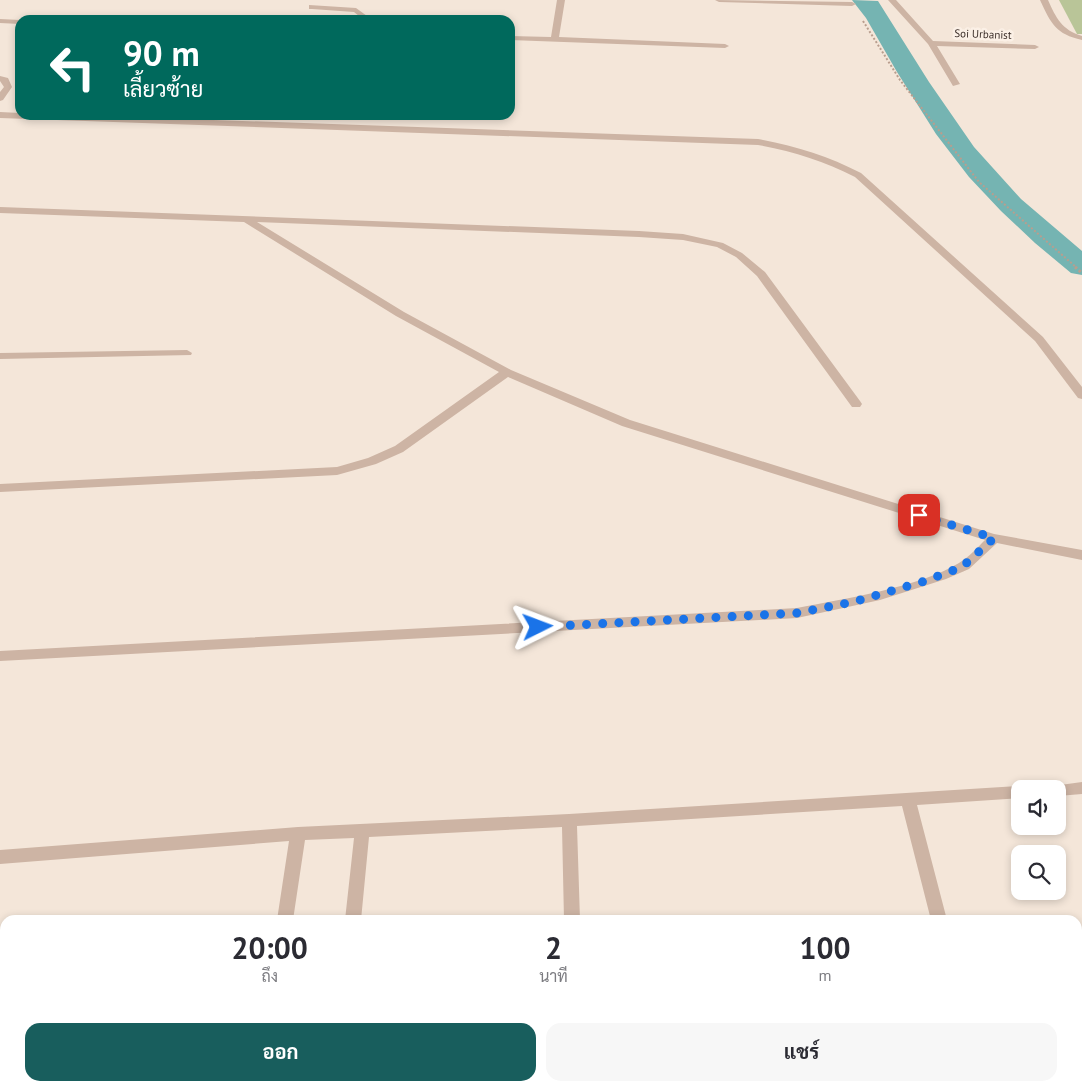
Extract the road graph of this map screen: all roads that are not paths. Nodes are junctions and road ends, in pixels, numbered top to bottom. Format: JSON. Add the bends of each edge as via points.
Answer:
{"nodes":[{"id":1,"x":561,"y":0,"type":"edge"},
{"id":2,"x":719,"y":0,"type":"edge"},
{"id":3,"x":892,"y":0,"type":"edge"},
{"id":4,"x":1044,"y":0,"type":"edge"},
{"id":5,"x":852,"y":4,"type":"road end"},
{"id":6,"x":312,"y":8,"type":"dead end"},
{"id":7,"x":362,"y":15,"type":"edge"},
{"id":8,"x":0,"y":21,"type":"edge"},
{"id":9,"x":15,"y":22,"type":"edge"},
{"id":10,"x":515,"y":38,"type":"edge"},
{"id":11,"x":1082,"y":38,"type":"edge"},
{"id":12,"x":555,"y":40,"type":"junction"},
{"id":13,"x":931,"y":43,"type":"junction"},
{"id":14,"x":725,"y":46,"type":"dead end"},
{"id":15,"x":1035,"y":47,"type":"dead end"},
{"id":16,"x":0,"y":78,"type":"edge"},
{"id":17,"x":956,"y":84,"type":"dead end"},
{"id":18,"x":0,"y":98,"type":"edge"},
{"id":19,"x":0,"y":114,"type":"edge"},
{"id":20,"x":15,"y":115,"type":"edge"},
{"id":21,"x":162,"y":120,"type":"edge"},
{"id":22,"x":0,"y":210,"type":"edge"},
{"id":23,"x":246,"y":220,"type":"junction"},
{"id":24,"x":187,"y":353,"type":"dead end"},
{"id":25,"x":0,"y":356,"type":"edge"},
{"id":26,"x":507,"y":372,"type":"junction"},
{"id":27,"x":1082,"y":395,"type":"edge"},
{"id":28,"x":856,"y":404,"type":"dead end"},
{"id":29,"x":0,"y":488,"type":"edge"},
{"id":30,"x":994,"y":538,"type":"junction"},
{"id":31,"x":1082,"y":555,"type":"edge"},
{"id":32,"x":0,"y":656,"type":"edge"},
{"id":33,"x":1082,"y":788,"type":"edge"},
{"id":34,"x":1066,"y":789,"type":"edge"},
{"id":35,"x":1011,"y":793,"type":"edge"},
{"id":36,"x":908,"y":799,"type":"junction"},
{"id":37,"x":569,"y":820,"type":"junction"},
{"id":38,"x":362,"y":831,"type":"junction"},
{"id":39,"x":298,"y":834,"type":"junction"},
{"id":40,"x":0,"y":857,"type":"edge"},
{"id":41,"x":286,"y":915,"type":"edge"},
{"id":42,"x":354,"y":915,"type":"edge"},
{"id":43,"x":572,"y":915,"type":"edge"},
{"id":44,"x":938,"y":915,"type":"edge"}],
"edges":[{"from":1,"to":12,"type":"street"},
{"from":2,"to":5,"type":"street"},
{"from":3,"to":13,"type":"street"},
{"from":4,"to":11,"type":"street","via":[[1056,26],[1071,36]]},
{"from":6,"to":7,"type":"street","via":[[356,10]]},
{"from":8,"to":9,"type":"street"},
{"from":10,"to":12,"type":"street"},
{"from":12,"to":14,"type":"street"},
{"from":13,"to":15,"type":"street","name":"Soi Urbanist"},
{"from":13,"to":17,"type":"street"},
{"from":16,"to":18,"type":"street","via":[[8,87]]},
{"from":19,"to":20,"type":"street"},
{"from":21,"to":27,"type":"street","via":[[758,142],[798,149],[831,160],[858,175],[1039,339]]},
{"from":22,"to":23,"type":"street"},
{"from":23,"to":26,"type":"street","via":[[400,314]]},
{"from":23,"to":28,"type":"street","via":[[639,234],[683,237],[720,245],[739,255],[761,274]]},
{"from":24,"to":25,"type":"street"},
{"from":26,"to":29,"type":"street","via":[[400,449],[337,471]]},
{"from":26,"to":30,"type":"street","via":[[626,423]]},
{"from":30,"to":31,"type":"street"},
{"from":30,"to":32,"type":"street","via":[[962,567],[853,602],[797,613]]},
{"from":33,"to":34,"type":"street"},
{"from":35,"to":36,"type":"street"},
{"from":36,"to":37,"type":"street"},
{"from":36,"to":44,"type":"street"},
{"from":37,"to":38,"type":"street"},
{"from":37,"to":43,"type":"street"},
{"from":38,"to":39,"type":"street"},
{"from":38,"to":42,"type":"street"},
{"from":39,"to":40,"type":"street"},
{"from":39,"to":41,"type":"street"}]}
